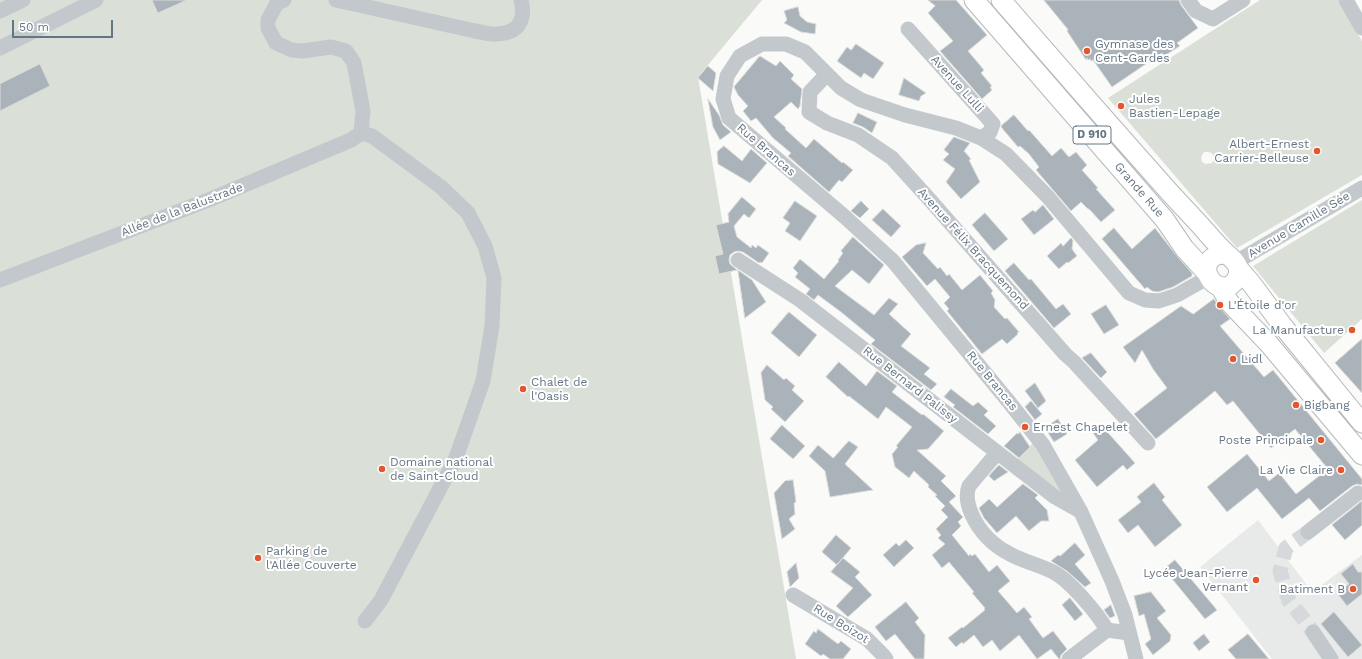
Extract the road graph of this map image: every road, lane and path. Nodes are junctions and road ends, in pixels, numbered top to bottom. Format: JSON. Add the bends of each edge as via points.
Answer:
{"nodes":[{"id":1,"x":23,"y":0,"type":"edge"},
{"id":2,"x":96,"y":0,"type":"edge"},
{"id":3,"x":284,"y":0,"type":"edge"},
{"id":4,"x":336,"y":0,"type":"edge"},
{"id":5,"x":521,"y":0,"type":"edge"},
{"id":6,"x":974,"y":0,"type":"edge"},
{"id":7,"x":1001,"y":0,"type":"edge"},
{"id":8,"x":1243,"y":0,"type":"edge"},
{"id":9,"x":1346,"y":0,"type":"edge"},
{"id":10,"x":1192,"y":6,"type":"edge"},
{"id":11,"x":0,"y":11,"type":"edge"},
{"id":12,"x":1362,"y":28,"type":"edge"},
{"id":13,"x":908,"y":29,"type":"dead end"},
{"id":14,"x":0,"y":48,"type":"edge"},
{"id":15,"x":828,"y":74,"type":"junction"},
{"id":16,"x":361,"y":133,"type":"junction"},
{"id":17,"x":981,"y":138,"type":"junction"},
{"id":18,"x":1362,"y":188,"type":"edge"},
{"id":19,"x":738,"y":260,"type":"dead end"},
{"id":20,"x":1234,"y":262,"type":"junction"},
{"id":21,"x":0,"y":280,"type":"edge"},
{"id":22,"x":1213,"y":280,"type":"junction"},
{"id":23,"x":1362,"y":423,"type":"edge"},
{"id":24,"x":1148,"y":443,"type":"dead end"},
{"id":25,"x":997,"y":453,"type":"junction"},
{"id":26,"x":1362,"y":455,"type":"edge"},
{"id":27,"x":1358,"y":492,"type":"dead end"},
{"id":28,"x":1081,"y":512,"type":"junction"},
{"id":29,"x":1308,"y":532,"type":"tunnel mouth"},
{"id":30,"x":793,"y":595,"type":"dead end"},
{"id":31,"x":365,"y":621,"type":"dead end"},
{"id":32,"x":1107,"y":630,"type":"junction"},
{"id":33,"x":1313,"y":632,"type":"tunnel mouth"},
{"id":34,"x":1129,"y":633,"type":"junction"},
{"id":35,"x":886,"y":659,"type":"edge"},
{"id":36,"x":1069,"y":659,"type":"edge"},
{"id":37,"x":1136,"y":659,"type":"edge"},
{"id":38,"x":1331,"y":659,"type":"edge"}],
"edges":[{"from":1,"to":11,"type":"street"},
{"from":2,"to":14,"type":"street"},
{"from":3,"to":16,"type":"street","via":[[277,3],[268,20],[268,28],[276,43],[302,51],[331,47],[346,51],[354,63],[363,111]]},
{"from":4,"to":5,"type":"street","via":[[496,34],[516,28],[520,23],[523,18]]},
{"from":6,"to":22,"type":"main road","name":"Grande Rue","number":"D 910","via":[[1165,220],[1184,248]]},
{"from":7,"to":20,"type":"main road","name":"Grande Rue","number":"D 910"},
{"from":8,"to":10,"type":"street","via":[[1214,19]]},
{"from":9,"to":12,"type":"street"},
{"from":13,"to":17,"type":"street","name":"Avenue Lulli","via":[[993,124],[990,132]]},
{"from":15,"to":17,"type":"street","name":"Rue Brancas","via":[[841,88],[861,100]]},
{"from":15,"to":24,"type":"street","name":"Avenue Félix Bracquemond","via":[[810,92],[810,112],[827,123],[858,135],[892,158],[1065,354]]},
{"from":15,"to":28,"type":"street","name":"Rue Brancas","via":[[805,52],[786,44],[762,44],[740,56],[727,76],[723,99],[729,118],[893,261],[1043,445]]},
{"from":16,"to":21,"type":"street","name":"Allée de la Balustrade","via":[[351,140],[217,197]]},
{"from":16,"to":31,"type":"street","via":[[372,136],[434,183],[468,213],[486,246],[494,278],[492,326],[484,381],[456,458],[381,600]]},
{"from":17,"to":22,"type":"street","name":"Rue Brancas","via":[[1006,154],[1048,197],[1129,293],[1145,300],[1159,301],[1177,295],[1200,282]]},
{"from":18,"to":20,"type":"street","name":"Avenue Camille Sée"},
{"from":19,"to":25,"type":"street","name":"Rue Bernard Palissy","via":[[800,300]]},
{"from":20,"to":22,"type":"main road","via":[[1238,276],[1232,284],[1224,287]]},
{"from":20,"to":22,"type":"main road","via":[[1214,256],[1207,265]]},
{"from":20,"to":23,"type":"main road","name":"Grande Rue","number":"D 910"},
{"from":22,"to":26,"type":"main road","name":"Grande Rue","number":"D 910","via":[[1229,302],[1269,344]]},
{"from":25,"to":28,"type":"street","name":"Rue Bernard Palissy","via":[[1055,497]]},
{"from":25,"to":32,"type":"street","via":[[967,491],[968,506],[980,529],[1010,555],[1056,574],[1070,585],[1100,618]]},
{"from":27,"to":29,"type":"street"},
{"from":28,"to":34,"type":"street","name":"Rue Brancas","via":[[1112,581]]},
{"from":30,"to":35,"type":"street","name":"Rue Boizot","via":[[867,639]]},
{"from":32,"to":34,"type":"street"},
{"from":32,"to":36,"type":"street"},
{"from":33,"to":38,"type":"street"},
{"from":34,"to":37,"type":"street","name":"Rue Brancas"}]}
